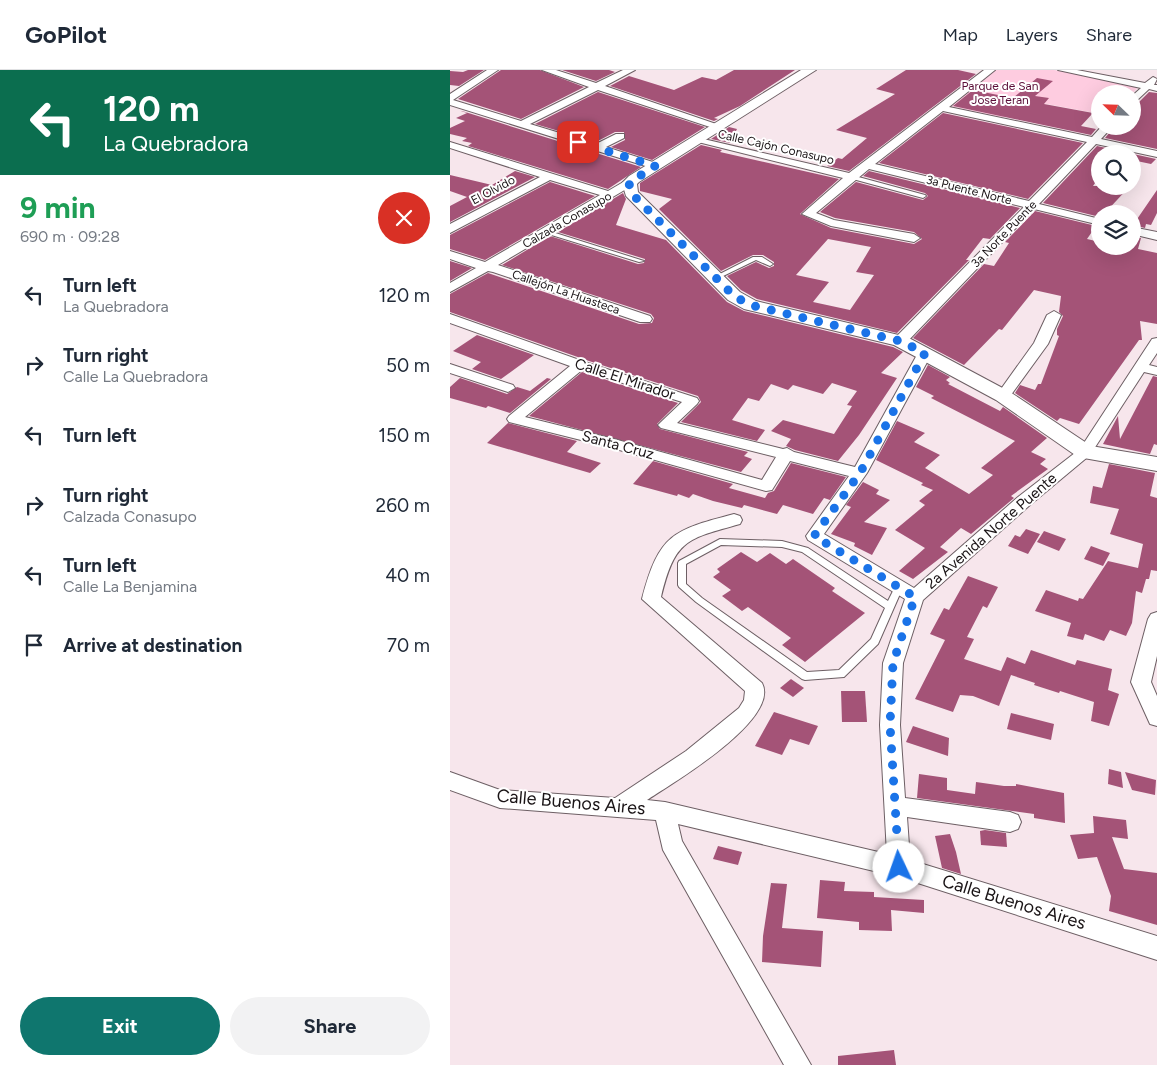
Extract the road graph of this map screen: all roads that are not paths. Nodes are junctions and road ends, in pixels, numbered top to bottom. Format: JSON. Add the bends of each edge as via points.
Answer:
{"nodes":[{"id":1,"x":493,"y":70,"type":"edge"},
{"id":2,"x":547,"y":70,"type":"edge"},
{"id":3,"x":587,"y":70,"type":"edge"},
{"id":4,"x":630,"y":70,"type":"edge"},
{"id":5,"x":810,"y":70,"type":"edge"},
{"id":6,"x":990,"y":70,"type":"edge"},
{"id":7,"x":1063,"y":70,"type":"edge"},
{"id":8,"x":1157,"y":76,"type":"edge"},
{"id":9,"x":572,"y":78,"type":"junction"},
{"id":10,"x":598,"y":87,"type":"junction"},
{"id":11,"x":1152,"y":87,"type":"edge"},
{"id":12,"x":1141,"y":95,"type":"edge"},
{"id":13,"x":450,"y":98,"type":"edge"},
{"id":14,"x":450,"y":102,"type":"edge"},
{"id":15,"x":941,"y":108,"type":"junction"},
{"id":16,"x":522,"y":124,"type":"junction"},
{"id":17,"x":717,"y":126,"type":"junction"},
{"id":18,"x":1099,"y":135,"type":"edge"},
{"id":19,"x":620,"y":136,"type":"dead end"},
{"id":20,"x":695,"y":140,"type":"junction"},
{"id":21,"x":1094,"y":140,"type":"junction"},
{"id":22,"x":450,"y":145,"type":"edge"},
{"id":23,"x":597,"y":148,"type":"junction"},
{"id":24,"x":1157,"y":154,"type":"edge"},
{"id":25,"x":765,"y":157,"type":"junction"},
{"id":26,"x":754,"y":165,"type":"dead end"},
{"id":27,"x":867,"y":165,"type":"junction"},
{"id":28,"x":655,"y":166,"type":"junction"},
{"id":29,"x":549,"y":176,"type":"junction"},
{"id":30,"x":850,"y":178,"type":"junction"},
{"id":31,"x":629,"y":183,"type":"junction"},
{"id":32,"x":610,"y":195,"type":"junction"},
{"id":33,"x":923,"y":196,"type":"dead end"},
{"id":34,"x":1032,"y":205,"type":"junction"},
{"id":35,"x":1091,"y":220,"type":"edge"},
{"id":36,"x":450,"y":229,"type":"edge"},
{"id":37,"x":547,"y":232,"type":"junction"},
{"id":38,"x":1141,"y":232,"type":"edge"},
{"id":39,"x":1157,"y":236,"type":"edge"},
{"id":40,"x":914,"y":238,"type":"dead end"},
{"id":41,"x":450,"y":255,"type":"edge"},
{"id":42,"x":641,"y":260,"type":"dead end"},
{"id":43,"x":770,"y":264,"type":"dead end"},
{"id":44,"x":486,"y":267,"type":"junction"},
{"id":45,"x":715,"y":278,"type":"junction"},
{"id":46,"x":450,"y":288,"type":"edge"},
{"id":47,"x":1054,"y":315,"type":"dead end"},
{"id":48,"x":450,"y":318,"type":"edge"},
{"id":49,"x":646,"y":319,"type":"dead end"},
{"id":50,"x":900,"y":341,"type":"junction"},
{"id":51,"x":1157,"y":342,"type":"edge"},
{"id":52,"x":925,"y":353,"type":"junction"},
{"id":53,"x":580,"y":365,"type":"junction"},
{"id":54,"x":1139,"y":367,"type":"junction"},
{"id":55,"x":450,"y":368,"type":"edge"},
{"id":56,"x":1157,"y":371,"type":"edge"},
{"id":57,"x":508,"y":388,"type":"dead end"},
{"id":58,"x":1003,"y":396,"type":"junction"},
{"id":59,"x":1085,"y":452,"type":"junction"},
{"id":60,"x":787,"y":453,"type":"junction"},
{"id":61,"x":1157,"y":464,"type":"edge"},
{"id":62,"x":860,"y":473,"type":"junction"},
{"id":63,"x":734,"y":520,"type":"dead end"},
{"id":64,"x":907,"y":592,"type":"junction"},
{"id":65,"x":890,"y":607,"type":"junction"},
{"id":66,"x":1157,"y":619,"type":"edge"},
{"id":67,"x":1153,"y":658,"type":"edge"},
{"id":68,"x":1157,"y":718,"type":"edge"},
{"id":69,"x":450,"y":780,"type":"edge"},
{"id":70,"x":620,"y":806,"type":"junction"},
{"id":71,"x":896,"y":806,"type":"junction"},
{"id":72,"x":665,"y":811,"type":"junction"},
{"id":73,"x":1010,"y":822,"type":"dead end"},
{"id":74,"x":899,"y":867,"type":"junction"},
{"id":75,"x":1157,"y":948,"type":"edge"},
{"id":76,"x":798,"y":1065,"type":"edge"}],
"edges":[{"from":1,"to":13,"type":"street"},
{"from":2,"to":9,"type":"street"},
{"from":3,"to":9,"type":"street"},
{"from":4,"to":10,"type":"street"},
{"from":5,"to":17,"type":"street","name":"Calzada Conasupo"},
{"from":6,"to":15,"type":"street"},
{"from":7,"to":11,"type":"street"},
{"from":8,"to":11,"type":"street"},
{"from":9,"to":10,"type":"street"},
{"from":10,"to":16,"type":"street"},
{"from":10,"to":17,"type":"street"},
{"from":11,"to":12,"type":"street"},
{"from":14,"to":16,"type":"street"},
{"from":15,"to":21,"type":"street"},
{"from":15,"to":27,"type":"street"},
{"from":16,"to":23,"type":"street"},
{"from":17,"to":20,"type":"street","name":"Calzada Conasupo"},
{"from":18,"to":21,"type":"street","name":"3a Norte Puente"},
{"from":19,"to":23,"type":"street"},
{"from":20,"to":25,"type":"street","name":"Calle Cajón Conasupo"},
{"from":20,"to":28,"type":"street","name":"Calzada Conasupo"},
{"from":21,"to":24,"type":"street"},
{"from":21,"to":34,"type":"street","name":"3a Norte Puente"},
{"from":22,"to":29,"type":"street"},
{"from":23,"to":28,"type":"street"},
{"from":25,"to":26,"type":"street"},
{"from":25,"to":30,"type":"street","name":"Calle Cajón Conasupo"},
{"from":27,"to":30,"type":"street"},
{"from":27,"to":34,"type":"street","name":"3a Puente Norte"},
{"from":28,"to":31,"type":"street","name":"Calzada Conasupo"},
{"from":29,"to":32,"type":"street"},
{"from":29,"to":36,"type":"street","name":"El Olvido"},
{"from":30,"to":33,"type":"lane"},
{"from":30,"to":40,"type":"street","via":[[808,214],[831,223]]},
{"from":31,"to":32,"type":"street","name":"Calzada Conasupo"},
{"from":31,"to":45,"type":"street","via":[[631,193]]},
{"from":32,"to":37,"type":"street","name":"Calzada Conasupo"},
{"from":34,"to":35,"type":"street","name":"3a Puente Norte"},
{"from":34,"to":50,"type":"street","name":"3a Norte Puente"},
{"from":37,"to":42,"type":"lane"},
{"from":37,"to":44,"type":"street","name":"Calzada Conasupo"},
{"from":38,"to":39,"type":"street"},
{"from":41,"to":44,"type":"street","name":"Callejón La Huasteca"},
{"from":43,"to":45,"type":"lane","via":[[755,258]]},
{"from":44,"to":46,"type":"street","name":"Calzada Conasupo"},
{"from":44,"to":49,"type":"street","name":"Callejón La Huasteca"},
{"from":45,"to":50,"type":"street","via":[[734,296],[750,305]]},
{"from":47,"to":58,"type":"street","via":[[1041,344]]},
{"from":48,"to":53,"type":"street","name":"Calle El Mirador"},
{"from":50,"to":52,"type":"street"},
{"from":51,"to":54,"type":"street","name":"2a Avenida Norte Puente"},
{"from":52,"to":58,"type":"street"},
{"from":52,"to":62,"type":"street"},
{"from":53,"to":60,"type":"street","name":"Calle El Mirador","via":[[692,401],[666,425]]},
{"from":53,"to":60,"type":"street","name":"Santa Cruz","via":[[514,419],[766,486]]},
{"from":54,"to":56,"type":"street"},
{"from":54,"to":59,"type":"street","name":"2a Avenida Norte Puente"},
{"from":55,"to":57,"type":"street"},
{"from":58,"to":59,"type":"street"},
{"from":59,"to":61,"type":"street"},
{"from":59,"to":64,"type":"street","name":"2a Avenida Norte Puente"},
{"from":60,"to":62,"type":"street","name":"Calle El Mirador"},
{"from":62,"to":64,"type":"street","via":[[814,536]]},
{"from":63,"to":70,"type":"street","via":[[689,533],[667,552],[651,599],[755,688],[753,704],[740,721]]},
{"from":64,"to":65,"type":"lane"},
{"from":64,"to":71,"type":"street","name":"2a Avenida Norte Puente","via":[[893,663],[890,725]]},
{"from":65,"to":65,"type":"lane","via":[[805,550],[782,544],[720,542],[682,564],[682,584],[693,595],[805,676],[840,674],[875,641]]},
{"from":66,"to":67,"type":"street"},
{"from":67,"to":68,"type":"street","via":[[1141,682]]},
{"from":69,"to":70,"type":"street","name":"Calle Buenos Aires","via":[[500,799]]},
{"from":70,"to":72,"type":"street","name":"Calle Buenos Aires"},
{"from":71,"to":73,"type":"street"},
{"from":71,"to":74,"type":"street","name":"2a Avenida Norte Puente"},
{"from":72,"to":74,"type":"street","name":"Calle Buenos Aires"},
{"from":72,"to":76,"type":"street","name":"Calle Buenos Aires","via":[[671,843]]},
{"from":74,"to":75,"type":"street","name":"Calle Buenos Aires"}]}
